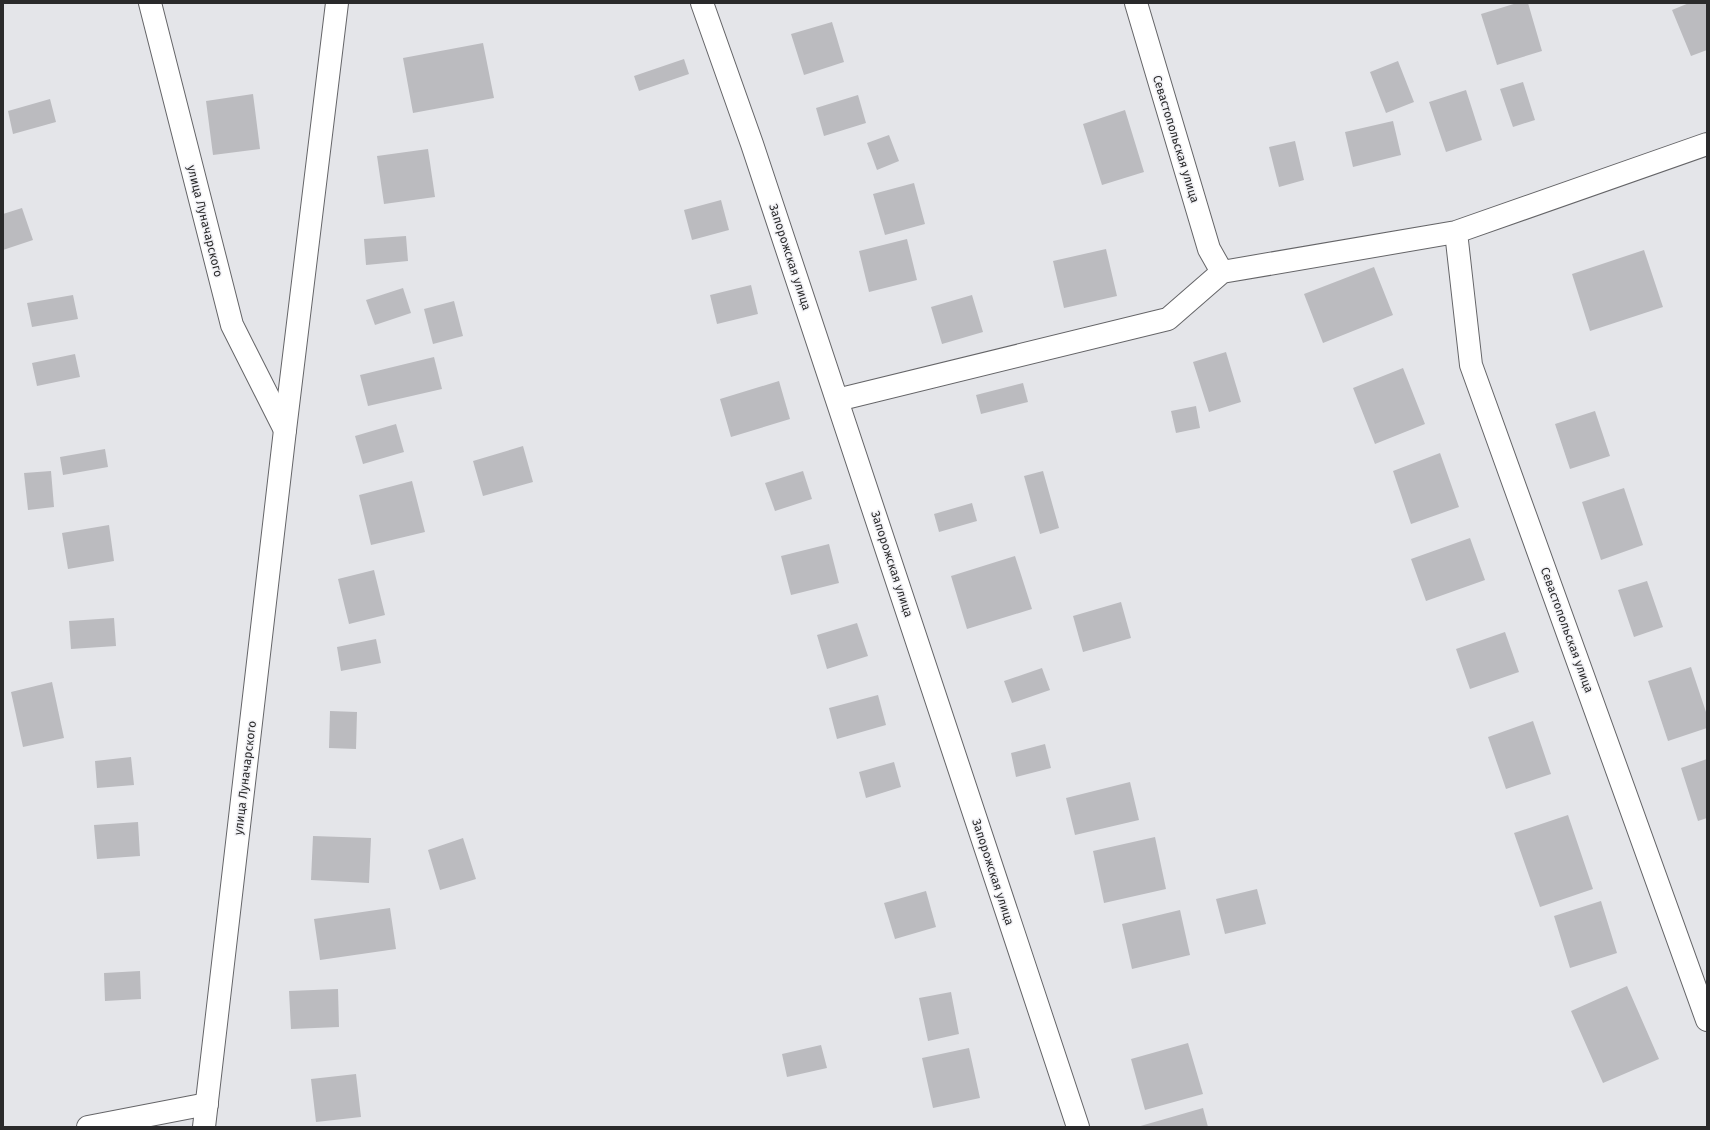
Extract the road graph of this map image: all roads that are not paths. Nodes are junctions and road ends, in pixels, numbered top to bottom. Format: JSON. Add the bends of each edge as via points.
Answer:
{"nodes":[{"id":1,"x":150,"y":3,"type":"edge"},
{"id":2,"x":337,"y":3,"type":"edge"},
{"id":3,"x":702,"y":3,"type":"edge"},
{"id":4,"x":1136,"y":3,"type":"edge"},
{"id":5,"x":1707,"y":144,"type":"edge"},
{"id":6,"x":1456,"y":232,"type":"junction"},
{"id":7,"x":1222,"y":272,"type":"junction"},
{"id":8,"x":837,"y":400,"type":"junction"},
{"id":9,"x":285,"y":430,"type":"junction"},
{"id":10,"x":1707,"y":1020,"type":"edge"},
{"id":11,"x":207,"y":1104,"type":"junction"},
{"id":12,"x":88,"y":1127,"type":"edge"},
{"id":13,"x":204,"y":1127,"type":"edge"},
{"id":14,"x":1078,"y":1127,"type":"edge"}],
"edges":[{"from":1,"to":9,"type":"street","name":"улица Луначарского","via":[[232,325]]},
{"from":2,"to":9,"type":"street","name":"улица Луначарского"},
{"from":3,"to":8,"type":"street","name":"Запорожская улица"},
{"from":4,"to":7,"type":"street","name":"Севастопольская улица","via":[[1209,249]]},
{"from":5,"to":6,"type":"street"},
{"from":6,"to":7,"type":"street"},
{"from":6,"to":10,"type":"street","name":"Севастопольская улица","via":[[1471,365]]},
{"from":7,"to":8,"type":"street","via":[[1168,319]]},
{"from":8,"to":14,"type":"street","name":"Запорожская улица"},
{"from":9,"to":11,"type":"street","name":"улица Луначарского"},
{"from":11,"to":12,"type":"street"},
{"from":11,"to":13,"type":"street","name":"улица Луначарского"}]}
